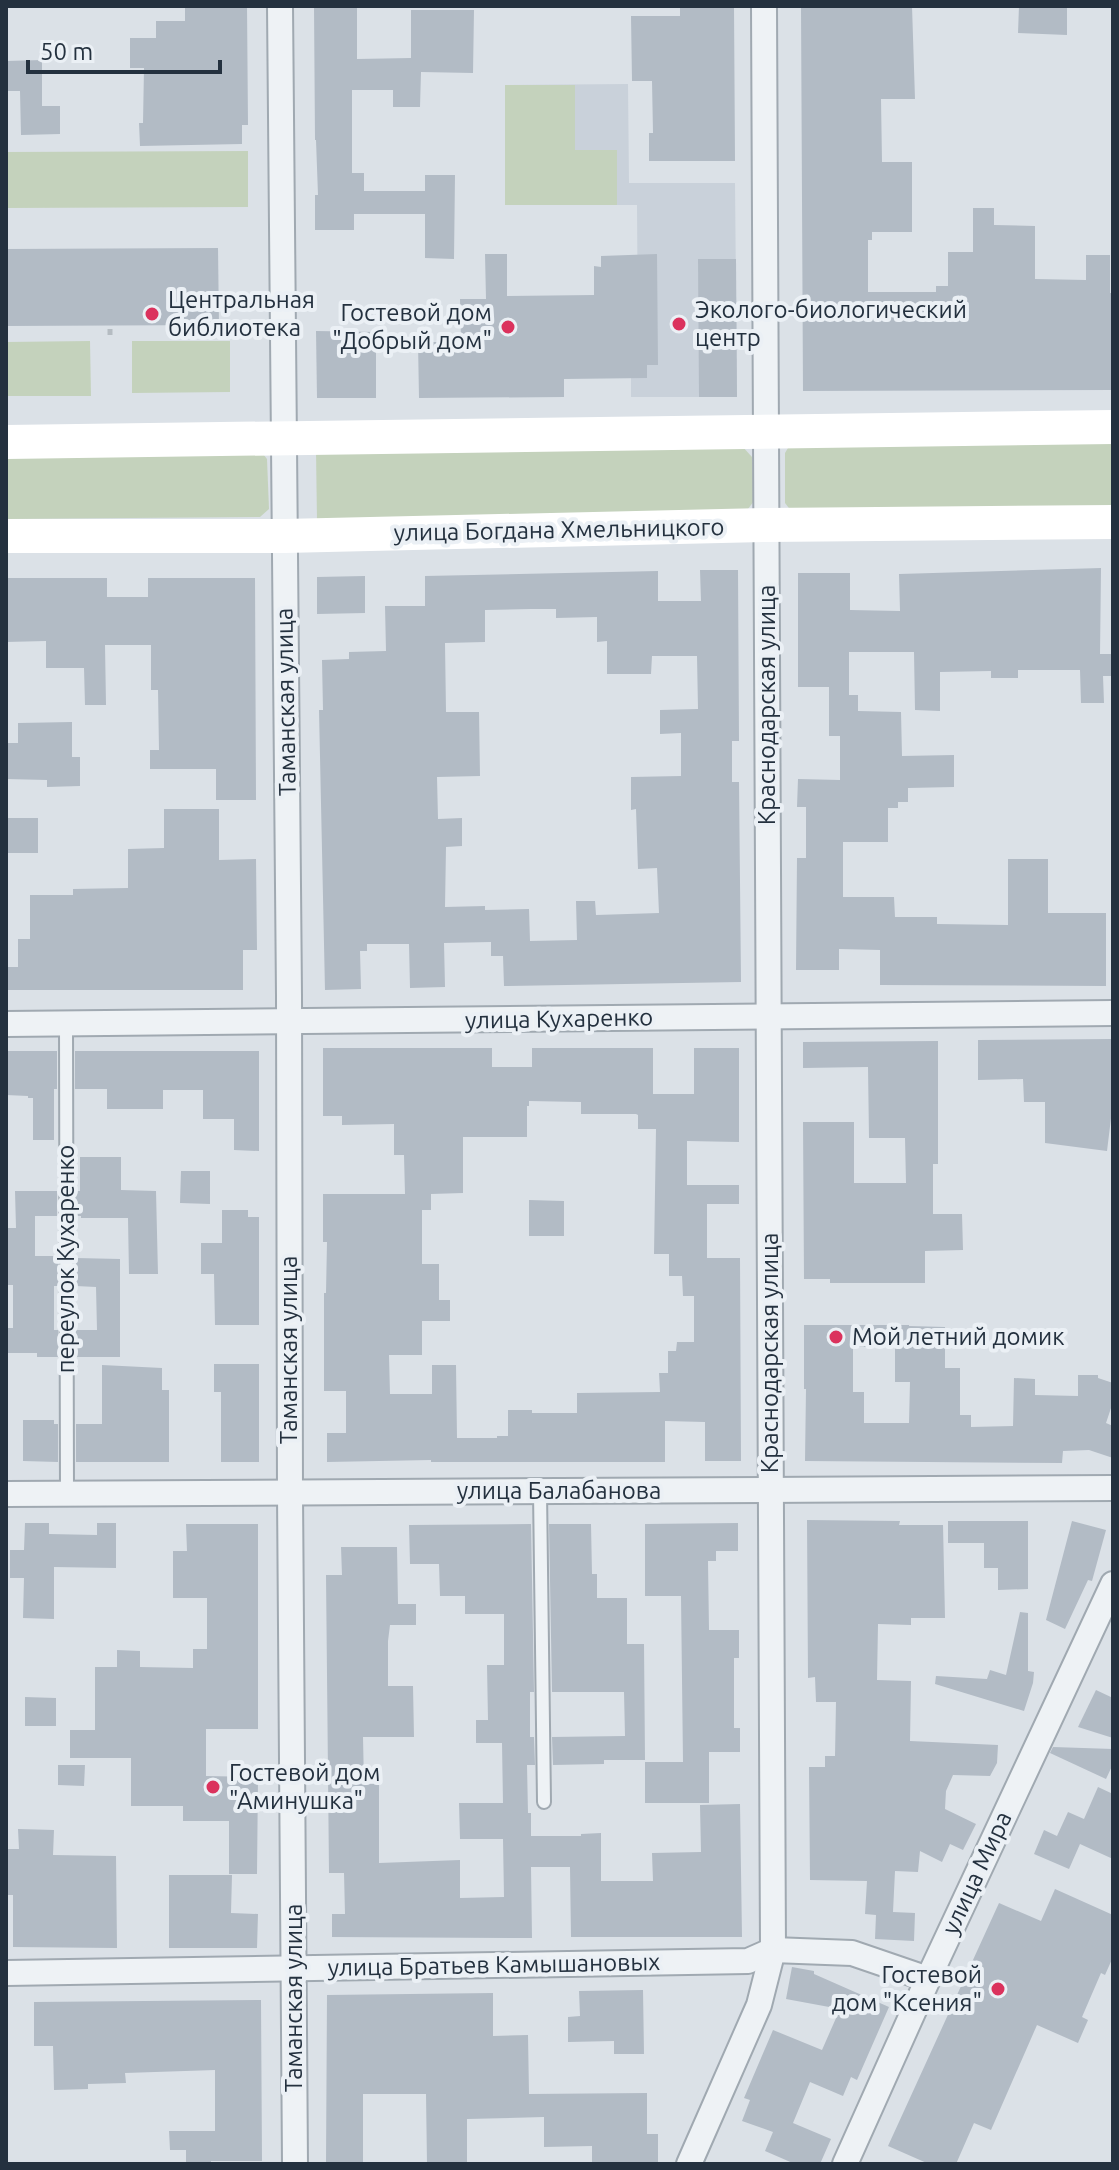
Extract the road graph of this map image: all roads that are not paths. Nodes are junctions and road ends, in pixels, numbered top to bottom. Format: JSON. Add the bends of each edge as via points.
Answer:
{"nodes":[{"id":1,"x":280,"y":6,"type":"edge"},
{"id":2,"x":764,"y":6,"type":"edge"},
{"id":3,"x":1113,"y":427,"type":"edge"},
{"id":4,"x":766,"y":432,"type":"junction"},
{"id":5,"x":283,"y":438,"type":"junction"},
{"id":6,"x":6,"y":442,"type":"edge"},
{"id":7,"x":1113,"y":522,"type":"edge"},
{"id":8,"x":766,"y":525,"type":"junction"},
{"id":9,"x":6,"y":536,"type":"edge"},
{"id":10,"x":284,"y":536,"type":"junction"},
{"id":11,"x":1113,"y":1013,"type":"edge"},
{"id":12,"x":769,"y":1016,"type":"junction"},
{"id":13,"x":289,"y":1021,"type":"junction"},
{"id":14,"x":66,"y":1023,"type":"junction"},
{"id":15,"x":6,"y":1024,"type":"edge"},
{"id":16,"x":1113,"y":1488,"type":"edge"},
{"id":17,"x":771,"y":1490,"type":"junction"},
{"id":18,"x":540,"y":1491,"type":"junction"},
{"id":19,"x":290,"y":1493,"type":"junction"},
{"id":20,"x":6,"y":1494,"type":"edge"},
{"id":21,"x":67,"y":1494,"type":"junction"},
{"id":22,"x":1113,"y":1584,"type":"edge"},
{"id":23,"x":544,"y":1802,"type":"dead end"},
{"id":24,"x":773,"y":1950,"type":"junction"},
{"id":25,"x":293,"y":1969,"type":"junction"},
{"id":26,"x":6,"y":1973,"type":"edge"},
{"id":27,"x":928,"y":1979,"type":"junction"},
{"id":28,"x":295,"y":2164,"type":"edge"},
{"id":29,"x":689,"y":2164,"type":"edge"},
{"id":30,"x":845,"y":2164,"type":"edge"}],
"edges":[{"from":1,"to":5,"type":"street"},
{"from":2,"to":4,"type":"street"},
{"from":3,"to":4,"type":"main road"},
{"from":4,"to":5,"type":"main road"},
{"from":4,"to":8,"type":"street","name":"Краснодарская улица"},
{"from":5,"to":6,"type":"main road"},
{"from":5,"to":10,"type":"street","name":"Таманская улица"},
{"from":7,"to":8,"type":"main road","name":"улица Богдана Хмельницкого"},
{"from":8,"to":10,"type":"main road","name":"улица Богдана Хмельницкого"},
{"from":8,"to":12,"type":"street","name":"Краснодарская улица"},
{"from":9,"to":10,"type":"main road","name":"улица Богдана Хмельницкого"},
{"from":10,"to":13,"type":"street","name":"Таманская улица"},
{"from":11,"to":12,"type":"street","name":"улица Кухаренко"},
{"from":12,"to":13,"type":"street","name":"улица Кухаренко"},
{"from":12,"to":17,"type":"street","name":"Краснодарская улица"},
{"from":13,"to":14,"type":"street","name":"улица Кухаренко"},
{"from":13,"to":19,"type":"street","name":"Таманская улица"},
{"from":14,"to":15,"type":"street","name":"улица Кухаренко"},
{"from":14,"to":21,"type":"lane","name":"переулок Кухаренко"},
{"from":16,"to":17,"type":"street","name":"улица Балабанова"},
{"from":17,"to":18,"type":"street","name":"улица Балабанова"},
{"from":17,"to":24,"type":"street","name":"Краснодарская улица"},
{"from":18,"to":19,"type":"street","name":"улица Балабанова"},
{"from":18,"to":23,"type":"lane"},
{"from":19,"to":21,"type":"street","name":"улица Балабанова"},
{"from":19,"to":25,"type":"street","name":"Таманская улица"},
{"from":20,"to":21,"type":"street","name":"улица Балабанова"},
{"from":22,"to":27,"type":"street","name":"улица Мира"},
{"from":24,"to":25,"type":"street","name":"улица Братьев Камышановых","via":[[748,1961]]},
{"from":24,"to":27,"type":"street","name":"улица Братьев Камышановых","via":[[852,1953]]},
{"from":24,"to":29,"type":"street","name":"Краснодарская улица","via":[[759,2005]]},
{"from":25,"to":26,"type":"street","name":"улица Братьев Камышановых"},
{"from":25,"to":28,"type":"street","name":"Таманская улица"},
{"from":27,"to":30,"type":"street","name":"улица Мира"}]}
